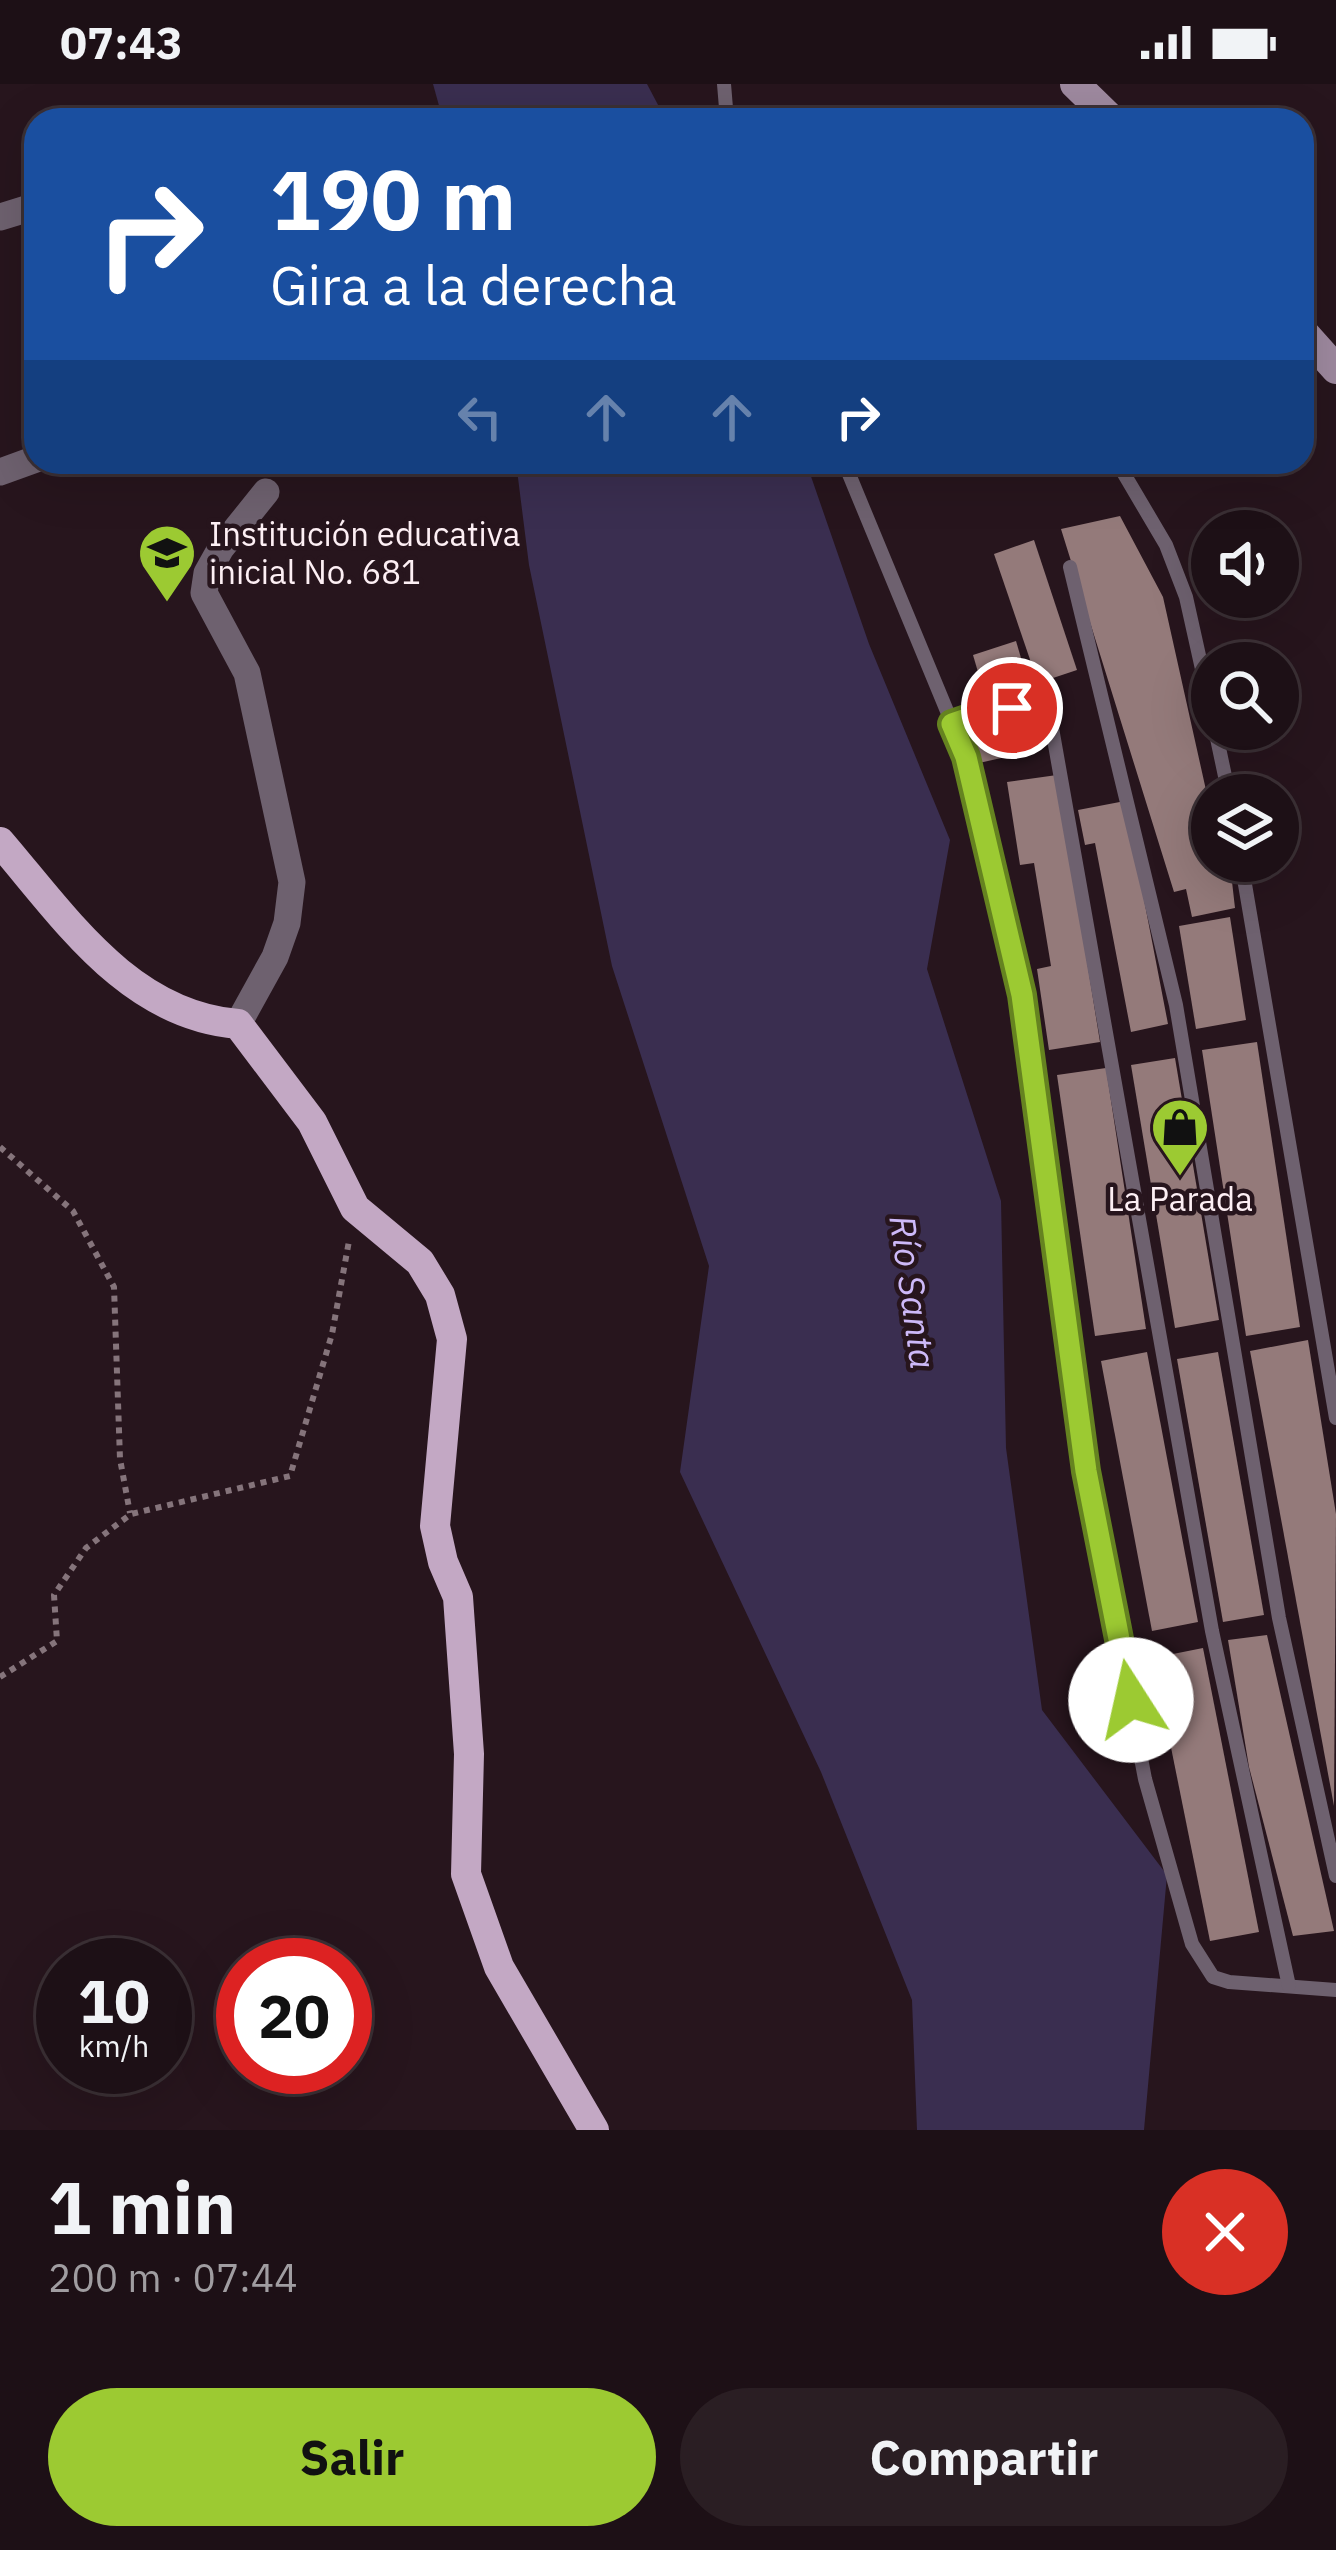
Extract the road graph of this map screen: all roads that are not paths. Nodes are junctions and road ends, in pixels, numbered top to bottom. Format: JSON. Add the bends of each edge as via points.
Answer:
{"nodes":[{"id":1,"x":1075,"y":84,"type":"edge"},
{"id":2,"x":1100,"y":108,"type":"edge"},
{"id":3,"x":1314,"y":344,"type":"edge"},
{"id":4,"x":1336,"y":369,"type":"edge"},
{"id":5,"x":849,"y":474,"type":"edge"},
{"id":6,"x":1125,"y":474,"type":"edge"},
{"id":7,"x":266,"y":492,"type":"dead end"},
{"id":8,"x":1070,"y":567,"type":"dead end"},
{"id":9,"x":1196,"y":642,"type":"edge"},
{"id":10,"x":952,"y":724,"type":"junction"},
{"id":11,"x":0,"y":842,"type":"edge"},
{"id":12,"x":1245,"y":882,"type":"edge"},
{"id":13,"x":238,"y":1024,"type":"junction"},
{"id":14,"x":1336,"y":1418,"type":"edge"},
{"id":15,"x":1336,"y":1876,"type":"edge"},
{"id":16,"x":1288,"y":1986,"type":"junction"},
{"id":17,"x":1336,"y":1990,"type":"edge"},
{"id":18,"x":594,"y":2130,"type":"edge"}],
"edges":[{"from":1,"to":2,"type":"street"},
{"from":3,"to":4,"type":"street"},
{"from":5,"to":10,"type":"lane"},
{"from":6,"to":9,"type":"lane","via":[[1166,545]]},
{"from":7,"to":13,"type":"street","via":[[221,548],[204,593],[247,674],[292,882],[275,957]]},
{"from":8,"to":15,"type":"lane","via":[[1176,1005],[1279,1618]]},
{"from":10,"to":16,"type":"lane","via":[[1022,995],[1086,1471],[1145,1779],[1192,1944],[1213,1976]]},
{"from":10,"to":16,"type":"lane","via":[[1012,708],[1039,714],[1052,728],[1212,1631]]},
{"from":11,"to":13,"type":"main road","via":[[103,962],[165,1005],[202,1021]]},
{"from":12,"to":14,"type":"lane"},
{"from":13,"to":18,"type":"main road","via":[[312,1122],[355,1208],[419,1262],[440,1295],[452,1339],[435,1526],[458,1597],[469,1754],[466,1874],[500,1967]]},
{"from":16,"to":17,"type":"lane"}]}
